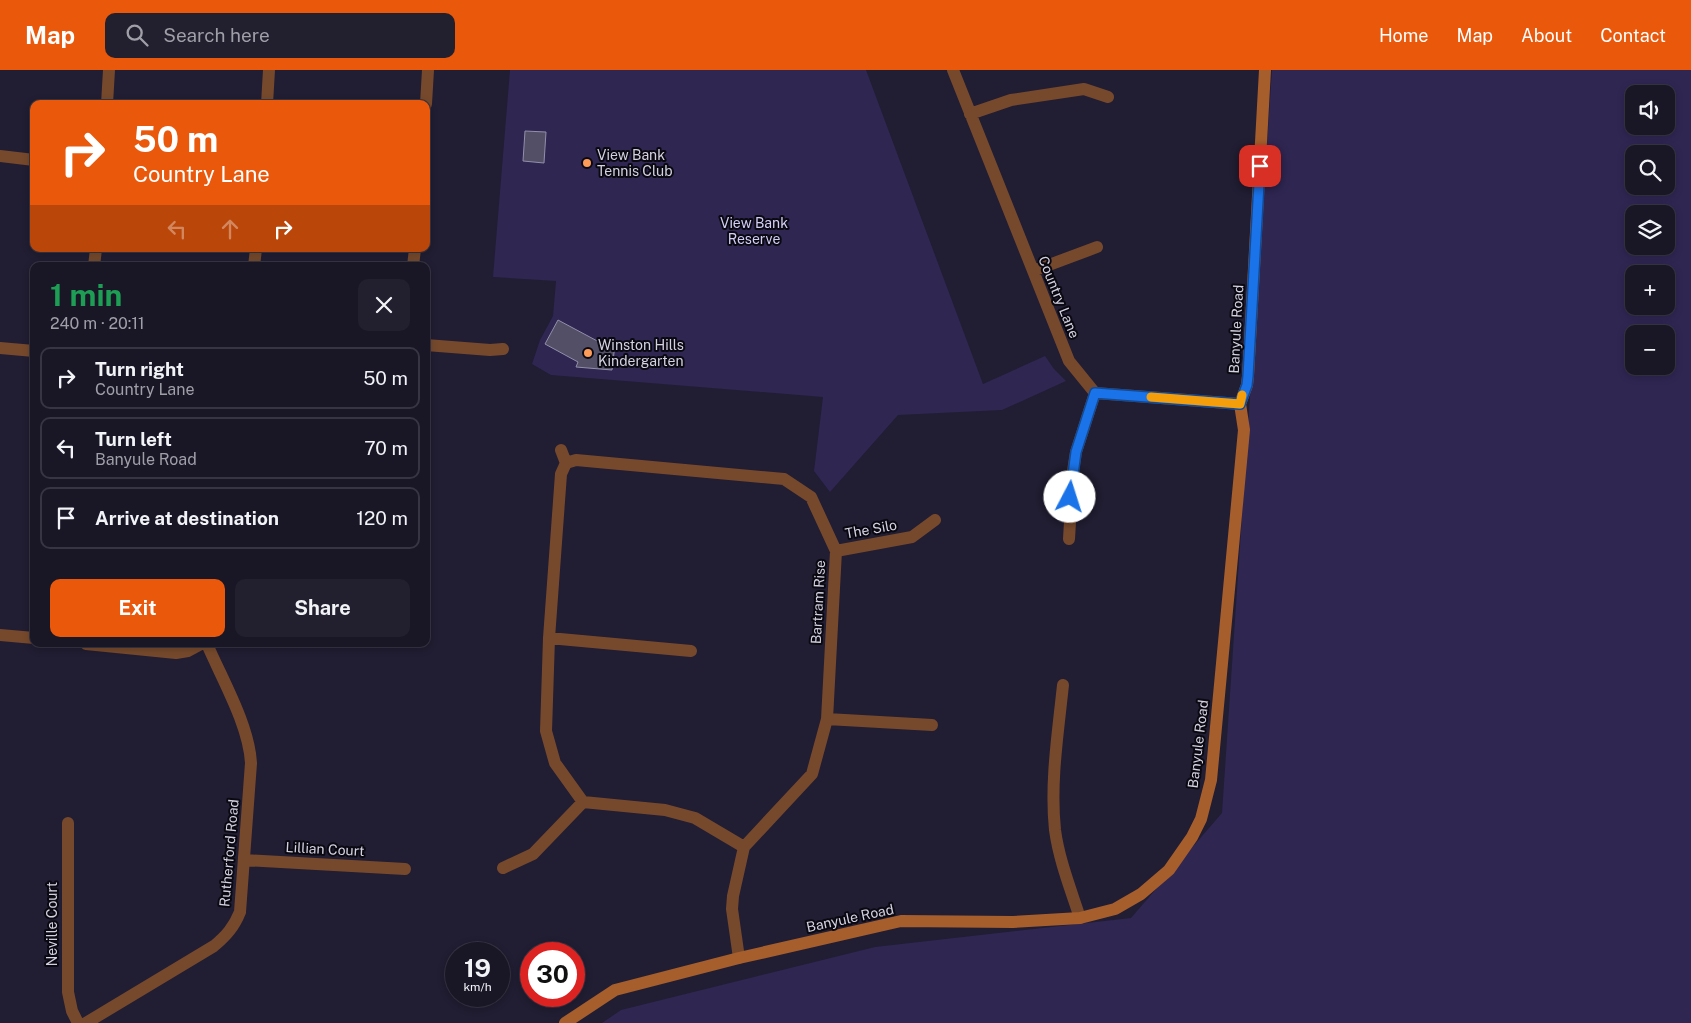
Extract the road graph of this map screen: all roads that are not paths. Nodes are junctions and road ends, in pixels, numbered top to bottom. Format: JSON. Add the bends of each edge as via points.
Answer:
{"nodes":[{"id":1,"x":109,"y":70,"type":"edge"},
{"id":2,"x":270,"y":70,"type":"edge"},
{"id":3,"x":428,"y":70,"type":"edge"},
{"id":4,"x":953,"y":70,"type":"edge"},
{"id":5,"x":1265,"y":70,"type":"edge"},
{"id":6,"x":1108,"y":97,"type":"dead end"},
{"id":7,"x":107,"y":100,"type":"edge"},
{"id":8,"x":267,"y":100,"type":"edge"},
{"id":9,"x":426,"y":100,"type":"edge"},
{"id":10,"x":970,"y":114,"type":"junction"},
{"id":11,"x":0,"y":156,"type":"edge"},
{"id":12,"x":30,"y":160,"type":"edge"},
{"id":13,"x":1097,"y":247,"type":"dead end"},
{"id":14,"x":1033,"y":271,"type":"junction"},
{"id":15,"x":430,"y":345,"type":"edge"},
{"id":16,"x":0,"y":348,"type":"edge"},
{"id":17,"x":502,"y":349,"type":"dead end"},
{"id":18,"x":30,"y":351,"type":"edge"},
{"id":19,"x":1095,"y":393,"type":"junction"},
{"id":20,"x":1240,"y":404,"type":"junction"},
{"id":21,"x":561,"y":450,"type":"dead end"},
{"id":22,"x":566,"y":463,"type":"junction"},
{"id":23,"x":935,"y":520,"type":"dead end"},
{"id":24,"x":1069,"y":539,"type":"dead end"},
{"id":25,"x":836,"y":551,"type":"junction"},
{"id":26,"x":0,"y":635,"type":"edge"},
{"id":27,"x":30,"y":638,"type":"edge"},
{"id":28,"x":548,"y":638,"type":"junction"},
{"id":29,"x":116,"y":647,"type":"edge"},
{"id":30,"x":196,"y":647,"type":"edge"},
{"id":31,"x":208,"y":647,"type":"edge"},
{"id":32,"x":691,"y":651,"type":"dead end"},
{"id":33,"x":1062,"y":685,"type":"dead end"},
{"id":34,"x":827,"y":719,"type":"junction"},
{"id":35,"x":932,"y":725,"type":"dead end"},
{"id":36,"x":583,"y":802,"type":"junction"},
{"id":37,"x":68,"y":823,"type":"dead end"},
{"id":38,"x":744,"y":847,"type":"junction"},
{"id":39,"x":244,"y":860,"type":"junction"},
{"id":40,"x":503,"y":868,"type":"dead end"},
{"id":41,"x":405,"y":869,"type":"dead end"},
{"id":42,"x":1080,"y":918,"type":"junction"},
{"id":43,"x":740,"y":958,"type":"junction"},
{"id":44,"x":78,"y":1023,"type":"edge"},
{"id":45,"x":86,"y":1023,"type":"edge"},
{"id":46,"x":565,"y":1023,"type":"edge"}],
"edges":[{"from":1,"to":7,"type":"street"},
{"from":2,"to":8,"type":"street"},
{"from":3,"to":9,"type":"street"},
{"from":4,"to":10,"type":"street","name":"Country Lane"},
{"from":5,"to":20,"type":"street","name":"Banyule Road","via":[[1248,376]]},
{"from":6,"to":10,"type":"street","via":[[1084,89],[1010,100]]},
{"from":10,"to":14,"type":"street","name":"Country Lane"},
{"from":11,"to":12,"type":"street"},
{"from":13,"to":14,"type":"street"},
{"from":14,"to":19,"type":"street","name":"Country Lane","via":[[1069,361]]},
{"from":15,"to":17,"type":"street"},
{"from":16,"to":18,"type":"street"},
{"from":19,"to":20,"type":"street"},
{"from":19,"to":24,"type":"street","via":[[1072,471]]},
{"from":20,"to":42,"type":"street","name":"Banyule Road","via":[[1243,440],[1211,780],[1201,818],[1169,870],[1141,894],[1116,909]]},
{"from":21,"to":22,"type":"street"},
{"from":22,"to":25,"type":"street","name":"Bartram Rise","via":[[576,460],[784,479],[810,497]]},
{"from":22,"to":28,"type":"street","via":[[561,474]]},
{"from":23,"to":25,"type":"street","name":"The Silo","via":[[912,537]]},
{"from":25,"to":34,"type":"street","name":"Bartram Rise"},
{"from":26,"to":27,"type":"street"},
{"from":28,"to":32,"type":"street"},
{"from":28,"to":36,"type":"street","via":[[546,731],[555,763]]},
{"from":29,"to":30,"type":"street","via":[[176,653]]},
{"from":31,"to":39,"type":"street","name":"Rutherford Road","via":[[245,730],[250,750]]},
{"from":33,"to":42,"type":"street","via":[[1054,779],[1055,830],[1062,864]]},
{"from":34,"to":35,"type":"street"},
{"from":34,"to":38,"type":"street","name":"Bartram Rise","via":[[812,774]]},
{"from":36,"to":38,"type":"street","via":[[665,810],[688,816]]},
{"from":36,"to":40,"type":"street","via":[[533,854]]},
{"from":37,"to":44,"type":"street","name":"Neville Court","via":[[68,992]]},
{"from":38,"to":43,"type":"street","name":"Bartram Rise","via":[[732,896]]},
{"from":39,"to":41,"type":"street","name":"Lillian Court"},
{"from":39,"to":45,"type":"street","name":"Rutherford Road","via":[[240,912],[228,934],[214,946]]},
{"from":42,"to":43,"type":"street","name":"Banyule Road","via":[[1012,922],[901,921]]},
{"from":43,"to":46,"type":"street","name":"Banyule Road","via":[[615,990]]}]}
